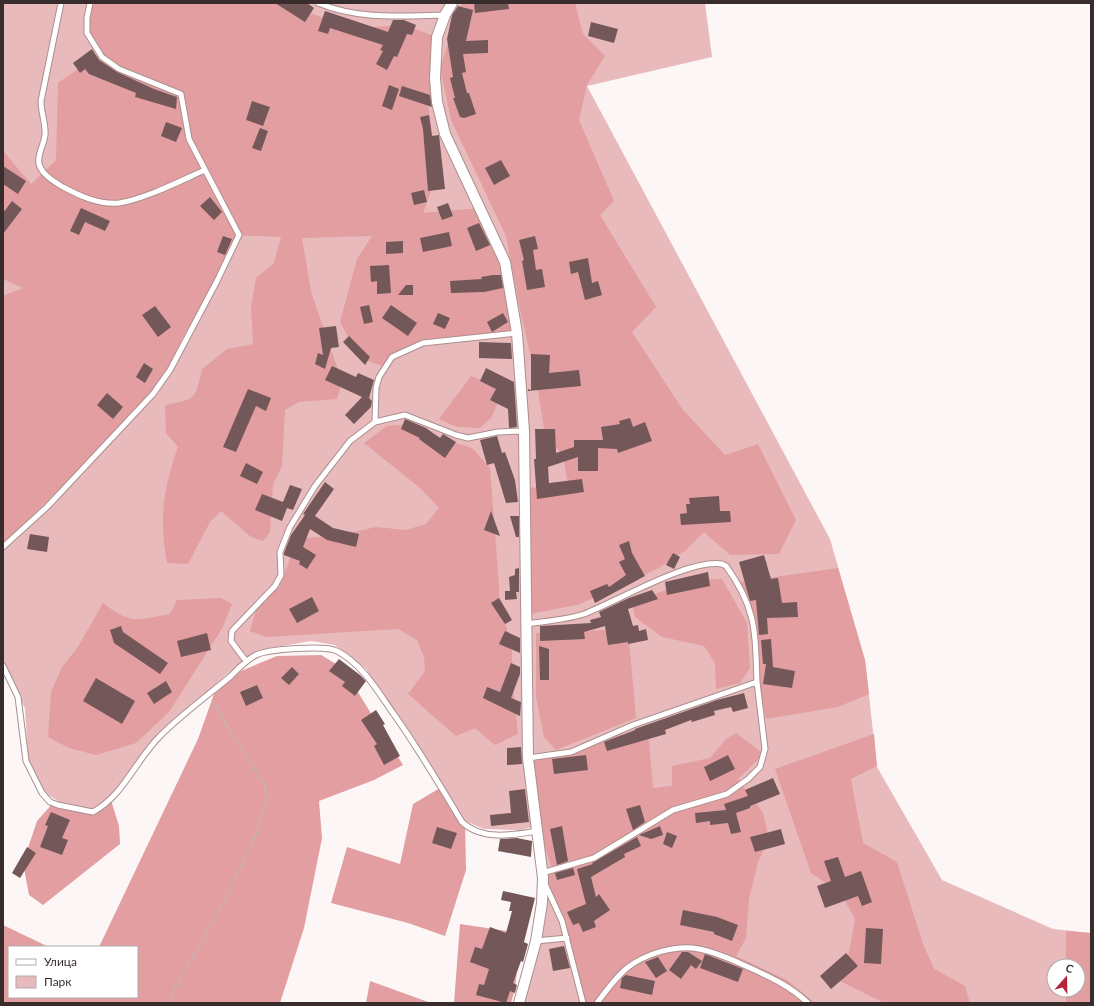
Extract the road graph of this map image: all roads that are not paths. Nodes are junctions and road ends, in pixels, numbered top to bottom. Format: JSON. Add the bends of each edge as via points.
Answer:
{"nodes":[{"id":1,"x":60,"y":3,"type":"edge"},
{"id":2,"x":90,"y":3,"type":"edge"},
{"id":3,"x":318,"y":3,"type":"edge"},
{"id":4,"x":452,"y":3,"type":"edge"},
{"id":5,"x":445,"y":15,"type":"junction"},
{"id":6,"x":205,"y":170,"type":"junction"},
{"id":7,"x":517,"y":333,"type":"junction"},
{"id":8,"x":375,"y":422,"type":"junction"},
{"id":9,"x":524,"y":431,"type":"junction"},
{"id":10,"x":3,"y":547,"type":"edge"},
{"id":11,"x":526,"y":624,"type":"junction"},
{"id":12,"x":246,"y":661,"type":"junction"},
{"id":13,"x":3,"y":666,"type":"edge"},
{"id":14,"x":757,"y":682,"type":"junction"},
{"id":15,"x":528,"y":758,"type":"junction"},
{"id":16,"x":538,"y":831,"type":"junction"},
{"id":17,"x":542,"y":875,"type":"junction"},
{"id":18,"x":567,"y":938,"type":"junction"},
{"id":19,"x":536,"y":941,"type":"junction"},
{"id":20,"x":519,"y":1003,"type":"edge"},
{"id":21,"x":583,"y":1003,"type":"edge"},
{"id":22,"x":597,"y":1003,"type":"edge"},
{"id":23,"x":808,"y":1003,"type":"edge"}],
"edges":[{"from":1,"to":6,"type":"lane","via":[[41,101],[45,131],[39,156],[41,168],[52,181],[76,194],[104,202],[119,203],[162,189]]},
{"from":2,"to":6,"type":"lane","via":[[86,18],[88,33],[102,57],[119,69],[181,94],[189,139]]},
{"from":3,"to":5,"type":"lane","via":[[361,16]]},
{"from":4,"to":5,"type":"street"},
{"from":5,"to":7,"type":"street","via":[[436,45],[436,86],[441,121],[450,146],[505,262]]},
{"from":6,"to":10,"type":"lane","via":[[239,234],[170,370],[153,394],[47,507]]},
{"from":7,"to":8,"type":"lane","via":[[423,343],[392,357],[379,377],[376,388]]},
{"from":7,"to":9,"type":"street"},
{"from":8,"to":9,"type":"lane","via":[[405,414],[468,438],[498,432]]},
{"from":8,"to":12,"type":"lane","via":[[350,441],[315,486],[290,527],[280,552],[281,575],[275,586],[232,631],[231,641]]},
{"from":9,"to":11,"type":"street"},
{"from":11,"to":14,"type":"lane","via":[[581,614],[668,576],[694,568],[722,564],[740,589],[752,616]]},
{"from":11,"to":15,"type":"street"},
{"from":12,"to":13,"type":"lane","via":[[154,741],[118,793],[94,812],[58,805],[50,802],[42,793],[26,761],[18,697]]},
{"from":12,"to":16,"type":"lane","via":[[265,652],[323,648],[337,651],[370,680],[410,737],[462,822],[473,830],[489,834]]},
{"from":14,"to":15,"type":"lane","via":[[633,725],[571,752]]},
{"from":14,"to":17,"type":"lane","via":[[765,749],[760,767],[748,780],[727,794],[673,810],[594,858]]},
{"from":15,"to":16,"type":"street"},
{"from":16,"to":17,"type":"street"},
{"from":17,"to":18,"type":"lane"},
{"from":17,"to":19,"type":"street","via":[[542,903]]},
{"from":18,"to":19,"type":"lane"},
{"from":18,"to":21,"type":"lane"},
{"from":19,"to":20,"type":"street"},
{"from":22,"to":23,"type":"lane","via":[[618,976],[635,962],[656,953],[688,948],[700,949],[734,960],[781,982]]}]}
